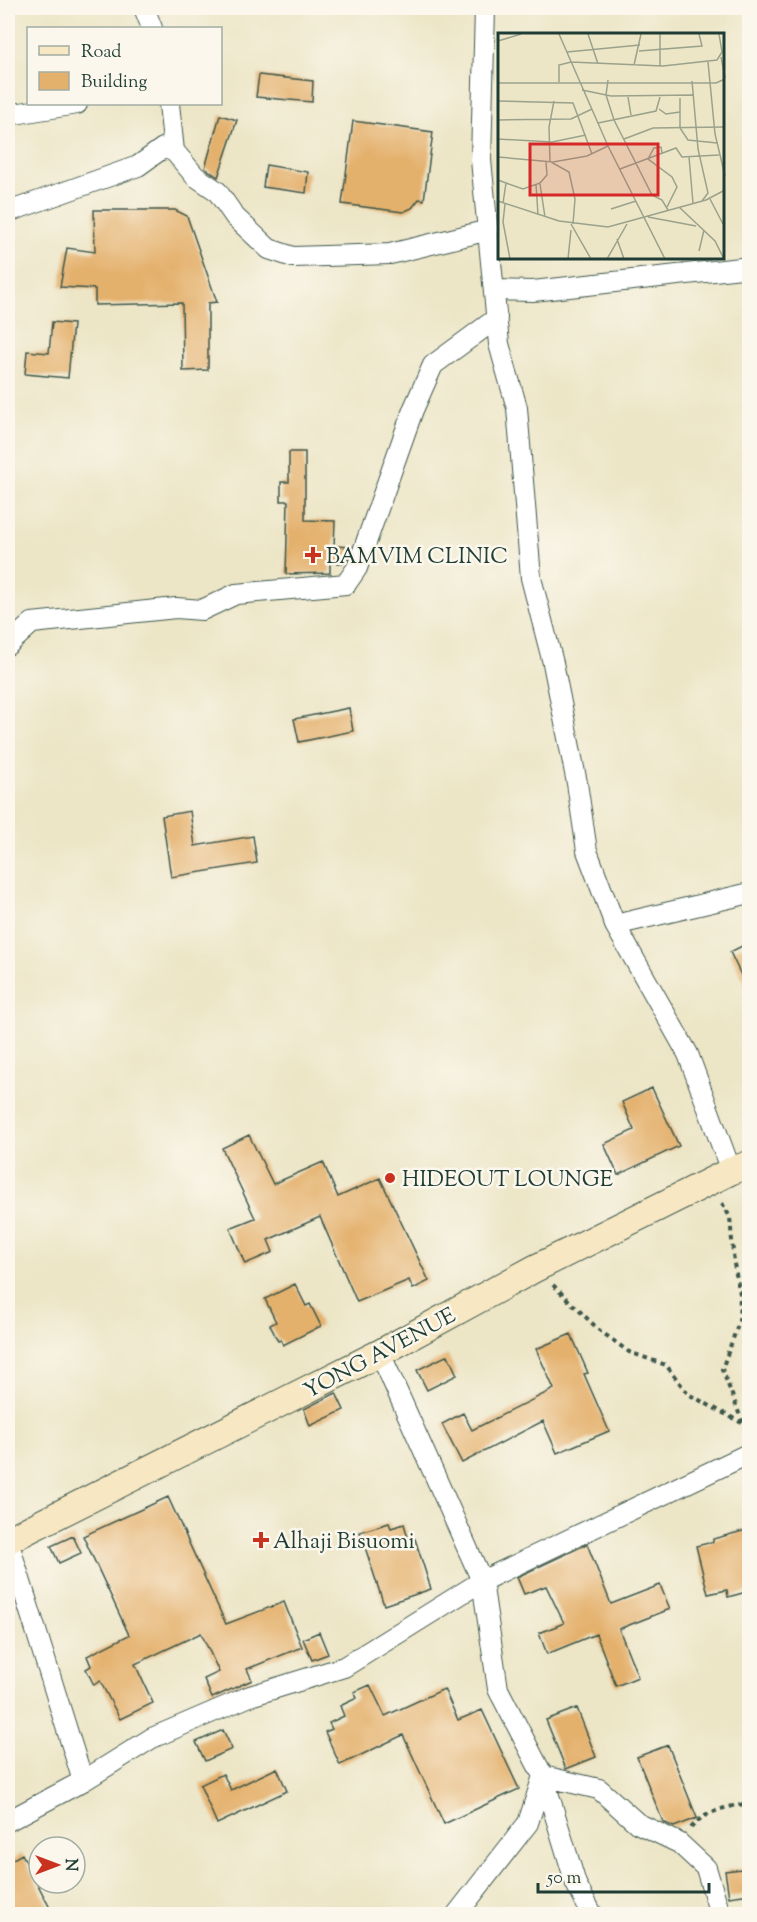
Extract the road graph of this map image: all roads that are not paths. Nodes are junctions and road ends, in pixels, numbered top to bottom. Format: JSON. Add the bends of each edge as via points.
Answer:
{"nodes":[{"id":1,"x":144,"y":8,"type":"edge"},
{"id":2,"x":485,"y":8,"type":"edge"},
{"id":3,"x":152,"y":27,"type":"edge"},
{"id":4,"x":71,"y":105,"type":"edge"},
{"id":5,"x":169,"y":105,"type":"edge"},
{"id":6,"x":8,"y":116,"type":"edge"},
{"id":7,"x":174,"y":151,"type":"junction"},
{"id":8,"x":8,"y":212,"type":"edge"},
{"id":9,"x":489,"y":231,"type":"junction"},
{"id":10,"x":750,"y":267,"type":"edge"},
{"id":11,"x":495,"y":290,"type":"junction"},
{"id":12,"x":497,"y":318,"type":"junction"},
{"id":13,"x":8,"y":645,"type":"edge"},
{"id":14,"x":750,"y":893,"type":"edge"},
{"id":15,"x":615,"y":925,"type":"junction"},
{"id":16,"x":730,"y":1172,"type":"edge"},
{"id":17,"x":380,"y":1353,"type":"junction"},
{"id":18,"x":750,"y":1453,"type":"edge"},
{"id":19,"x":8,"y":1541,"type":"edge"},
{"id":20,"x":482,"y":1581,"type":"junction"},
{"id":21,"x":543,"y":1776,"type":"junction"},
{"id":22,"x":83,"y":1781,"type":"junction"},
{"id":23,"x":8,"y":1821,"type":"edge"},
{"id":24,"x":457,"y":1914,"type":"edge"},
{"id":25,"x":592,"y":1914,"type":"edge"},
{"id":26,"x":720,"y":1914,"type":"edge"}],
"edges":[{"from":1,"to":3,"type":"street"},
{"from":2,"to":9,"type":"street","via":[[481,160]]},
{"from":4,"to":6,"type":"street"},
{"from":5,"to":7,"type":"street"},
{"from":7,"to":8,"type":"street","via":[[163,148],[138,166]]},
{"from":7,"to":9,"type":"street","via":[[195,176],[217,191],[252,235],[269,249],[293,257],[390,254]]},
{"from":9,"to":11,"type":"street"},
{"from":10,"to":11,"type":"street","via":[[532,291]]},
{"from":11,"to":12,"type":"street"},
{"from":12,"to":13,"type":"street","via":[[433,365],[357,568],[346,584],[236,594],[202,610],[176,608],[32,622]]},
{"from":12,"to":15,"type":"street","via":[[499,344],[517,408],[531,578],[566,729],[587,851]]},
{"from":14,"to":15,"type":"street"},
{"from":15,"to":16,"type":"street","via":[[688,1054]]},
{"from":16,"to":17,"type":"street","name":"YONG AVENUE","via":[[534,1269]]},
{"from":17,"to":19,"type":"street","name":"YONG AVENUE"},
{"from":17,"to":20,"type":"street"},
{"from":18,"to":20,"type":"street"},
{"from":19,"to":22,"type":"street"},
{"from":20,"to":21,"type":"street","via":[[498,1689]]},
{"from":20,"to":22,"type":"street","via":[[344,1667],[239,1700],[152,1738]]},
{"from":21,"to":24,"type":"street","via":[[528,1824]]},
{"from":21,"to":25,"type":"street","via":[[576,1884]]},
{"from":21,"to":26,"type":"street","via":[[599,1789],[637,1823],[679,1843],[706,1868]]},
{"from":22,"to":23,"type":"street"}]}
